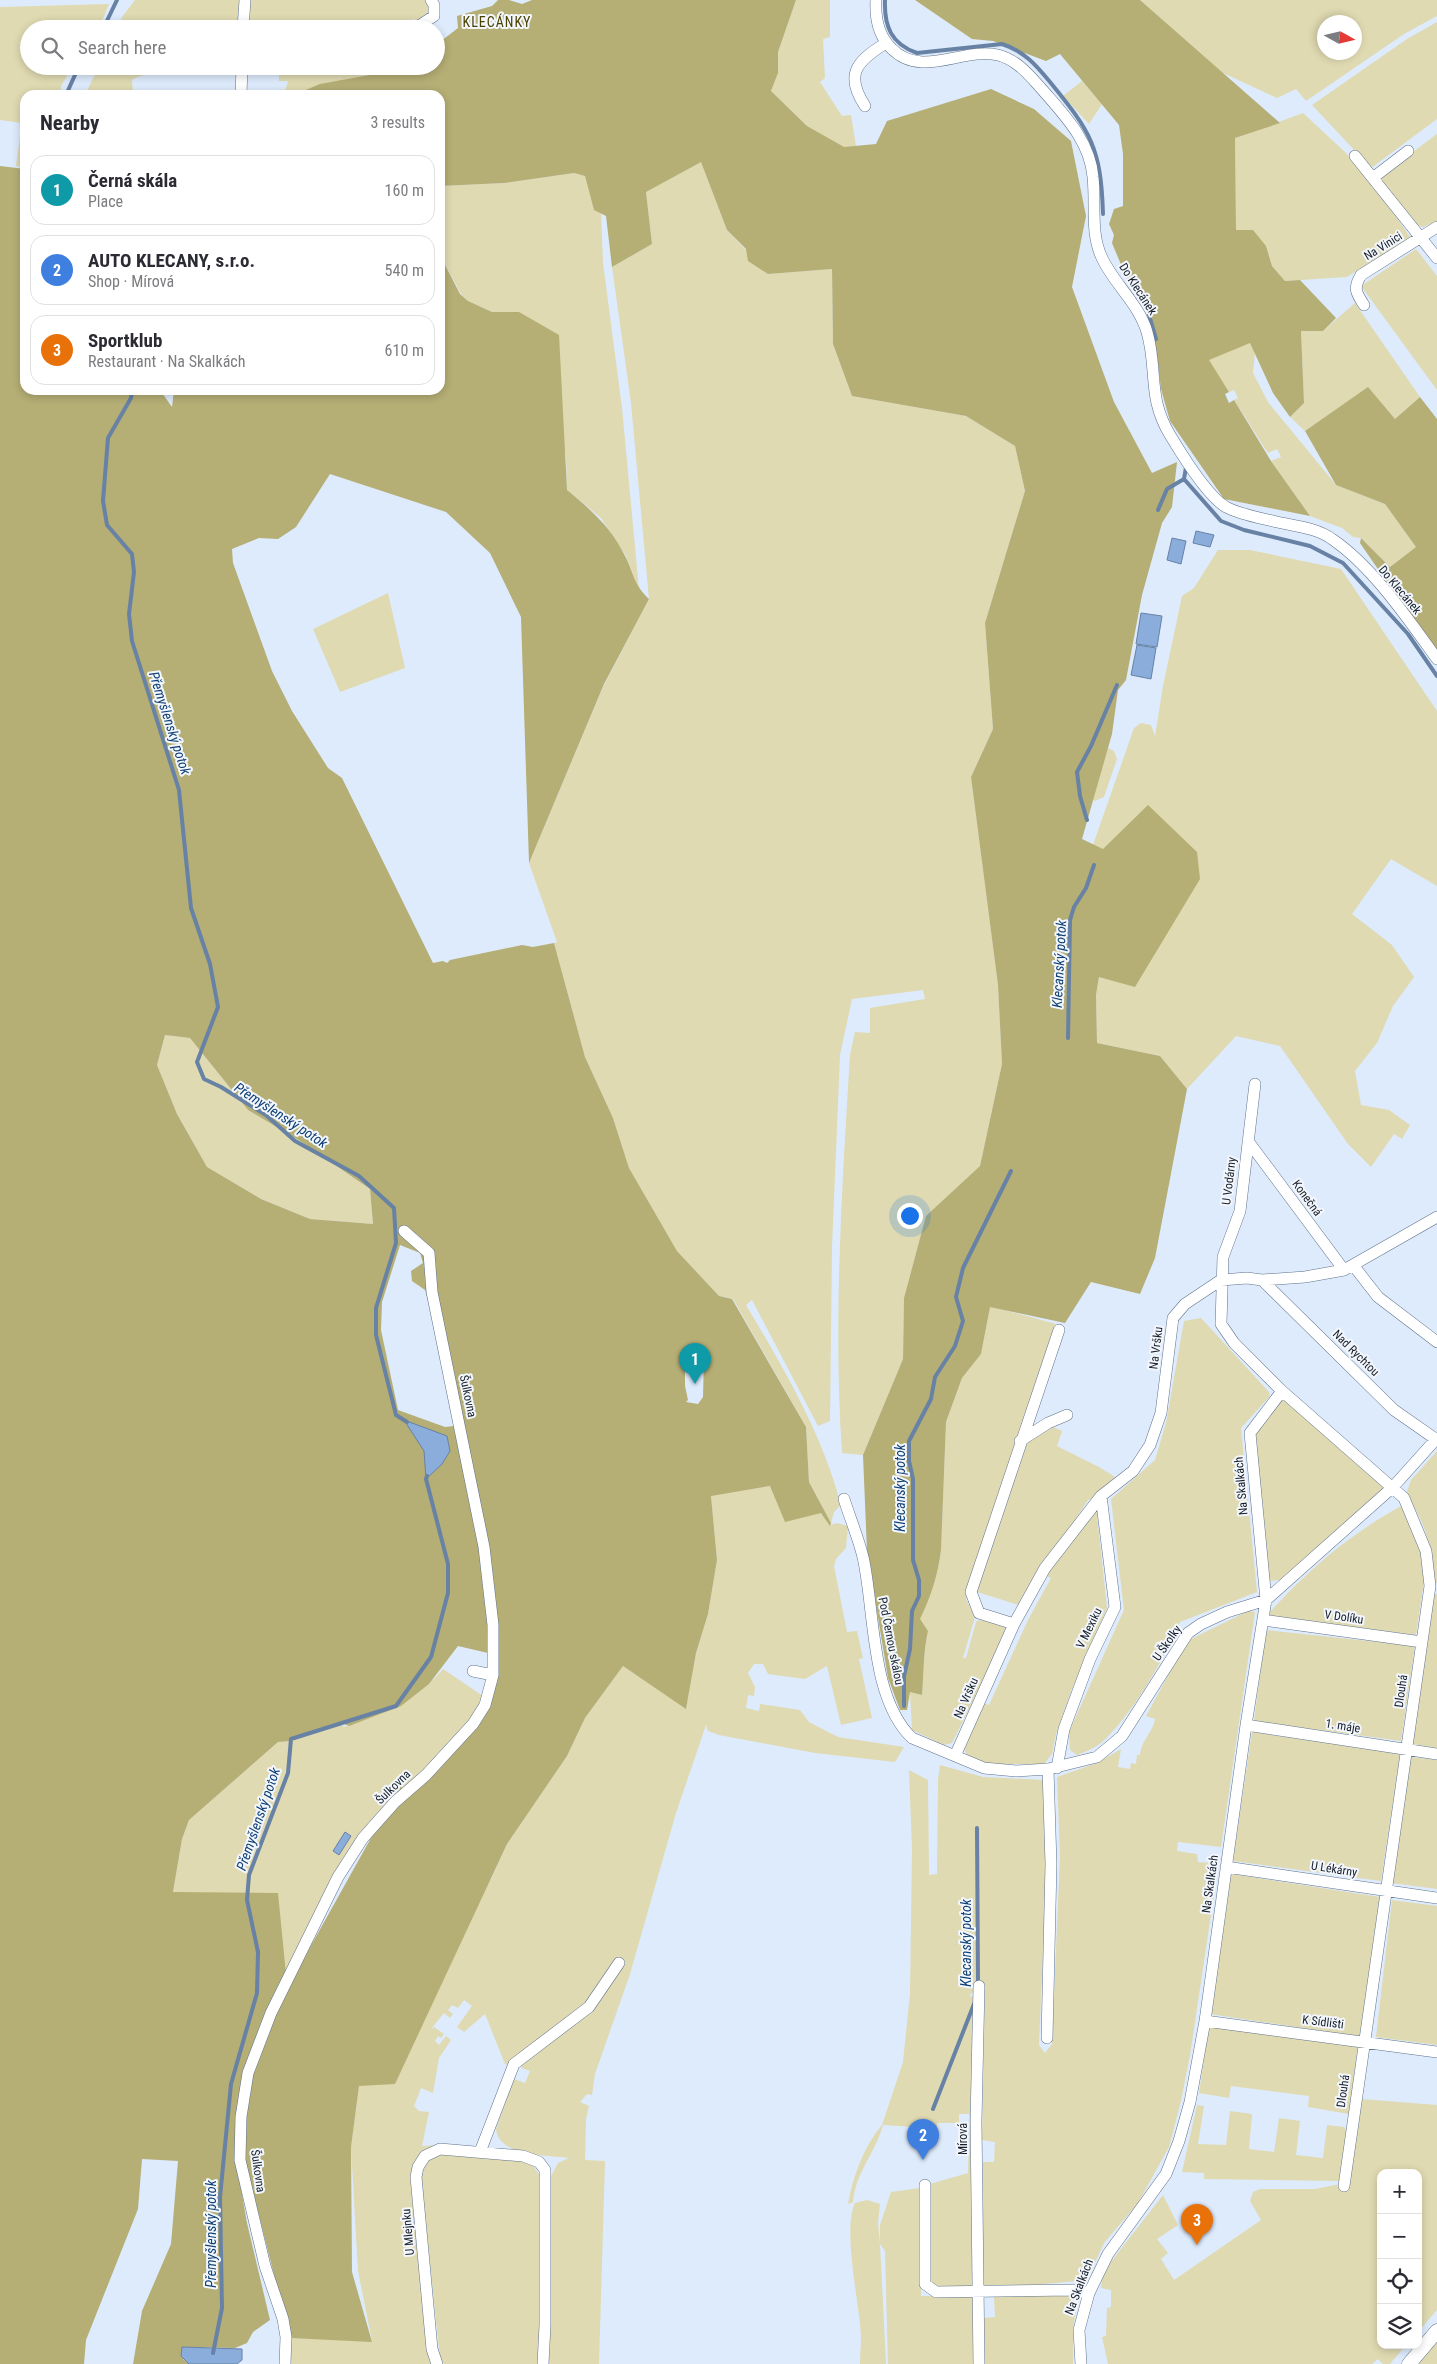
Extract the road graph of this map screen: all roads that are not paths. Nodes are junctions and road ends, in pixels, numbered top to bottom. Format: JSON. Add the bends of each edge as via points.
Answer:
{"nodes":[{"id":1,"x":245,"y":0,"type":"edge"},
{"id":2,"x":431,"y":0,"type":"edge"},
{"id":3,"x":876,"y":0,"type":"edge"},
{"id":4,"x":244,"y":20,"type":"edge"},
{"id":5,"x":428,"y":20,"type":"edge"},
{"id":6,"x":886,"y":43,"type":"junction"},
{"id":7,"x":242,"y":75,"type":"edge"},
{"id":8,"x":241,"y":90,"type":"edge"},
{"id":9,"x":865,"y":106,"type":"dead end"},
{"id":10,"x":1408,"y":150,"type":"dead end"},
{"id":11,"x":1355,"y":156,"type":"dead end"},
{"id":12,"x":1374,"y":177,"type":"junction"},
{"id":13,"x":1437,"y":227,"type":"edge"},
{"id":14,"x":1422,"y":238,"type":"junction"},
{"id":15,"x":1437,"y":258,"type":"edge"},
{"id":16,"x":1364,"y":305,"type":"dead end"},
{"id":17,"x":1437,"y":659,"type":"edge"},
{"id":18,"x":1255,"y":1084,"type":"dead end"},
{"id":19,"x":1248,"y":1141,"type":"junction"},
{"id":20,"x":1437,"y":1217,"type":"edge"},
{"id":21,"x":404,"y":1231,"type":"dead end"},
{"id":22,"x":1349,"y":1267,"type":"junction"},
{"id":23,"x":1221,"y":1280,"type":"junction"},
{"id":24,"x":1262,"y":1280,"type":"junction"},
{"id":25,"x":1059,"y":1330,"type":"dead end"},
{"id":26,"x":1437,"y":1342,"type":"edge"},
{"id":27,"x":1282,"y":1391,"type":"junction"},
{"id":28,"x":1067,"y":1415,"type":"dead end"},
{"id":29,"x":1437,"y":1439,"type":"edge"},
{"id":30,"x":1020,"y":1441,"type":"junction"},
{"id":31,"x":1393,"y":1487,"type":"junction"},
{"id":32,"x":1101,"y":1496,"type":"junction"},
{"id":33,"x":844,"y":1499,"type":"dead end"},
{"id":34,"x":1433,"y":1587,"type":"edge"},
{"id":35,"x":1266,"y":1600,"type":"junction"},
{"id":36,"x":1262,"y":1620,"type":"junction"},
{"id":37,"x":1014,"y":1624,"type":"junction"},
{"id":38,"x":1422,"y":1642,"type":"junction"},
{"id":39,"x":473,"y":1671,"type":"dead end"},
{"id":40,"x":493,"y":1674,"type":"junction"},
{"id":41,"x":1246,"y":1725,"type":"junction"},
{"id":42,"x":1406,"y":1750,"type":"junction"},
{"id":43,"x":1437,"y":1754,"type":"edge"},
{"id":44,"x":955,"y":1756,"type":"junction"},
{"id":45,"x":1052,"y":1769,"type":"junction"},
{"id":46,"x":1226,"y":1867,"type":"junction"},
{"id":47,"x":1387,"y":1891,"type":"junction"},
{"id":48,"x":1437,"y":1898,"type":"edge"},
{"id":49,"x":619,"y":1963,"type":"dead end"},
{"id":50,"x":979,"y":1986,"type":"dead end"},
{"id":51,"x":1205,"y":2021,"type":"junction"},
{"id":52,"x":1047,"y":2038,"type":"dead end"},
{"id":53,"x":1364,"y":2041,"type":"junction"},
{"id":54,"x":1437,"y":2052,"type":"edge"},
{"id":55,"x":480,"y":2152,"type":"junction"},
{"id":56,"x":925,"y":2185,"type":"dead end"},
{"id":57,"x":1344,"y":2186,"type":"dead end"},
{"id":58,"x":978,"y":2292,"type":"junction"},
{"id":59,"x":1089,"y":2293,"type":"junction"},
{"id":60,"x":1437,"y":2331,"type":"edge"},
{"id":61,"x":285,"y":2364,"type":"edge"},
{"id":62,"x":437,"y":2364,"type":"edge"},
{"id":63,"x":542,"y":2364,"type":"edge"},
{"id":64,"x":979,"y":2364,"type":"edge"},
{"id":65,"x":1081,"y":2364,"type":"edge"},
{"id":66,"x":1409,"y":2364,"type":"edge"}],
"edges":[{"from":1,"to":4,"type":"street"},
{"from":2,"to":5,"type":"street","via":[[434,16]]},
{"from":3,"to":6,"type":"street","via":[[877,21]]},
{"from":6,"to":9,"type":"street","via":[[858,64],[854,75],[857,94]]},
{"from":6,"to":17,"type":"street","name":"Do Klecánek","via":[[897,54],[917,62],[981,54],[998,56],[1020,66],[1030,76],[1069,121],[1088,152],[1093,175],[1094,225],[1102,258],[1148,332],[1154,396],[1161,418],[1209,492],[1228,508],[1330,537],[1356,559]]},
{"from":7,"to":8,"type":"street"},
{"from":10,"to":12,"type":"street"},
{"from":11,"to":12,"type":"street"},
{"from":12,"to":14,"type":"street"},
{"from":13,"to":14,"type":"street","name":"Na Vinici"},
{"from":14,"to":15,"type":"street","name":"Na Vinici"},
{"from":14,"to":16,"type":"street","name":"Na Vinici","via":[[1361,275],[1355,292]]},
{"from":18,"to":19,"type":"street","name":"U Vodárny"},
{"from":19,"to":22,"type":"street","name":"Konečná"},
{"from":19,"to":23,"type":"street","name":"U Vodárny","via":[[1240,1211],[1223,1257]]},
{"from":20,"to":22,"type":"street","name":"Na Vršku"},
{"from":21,"to":40,"type":"street","name":"Šulkovna","via":[[429,1253],[432,1292],[484,1547],[493,1625]]},
{"from":22,"to":24,"type":"street","name":"Na Vršku"},
{"from":22,"to":26,"type":"street","name":"Konečná","via":[[1378,1297]]},
{"from":23,"to":24,"type":"street","name":"Na Vršku"},
{"from":23,"to":27,"type":"street","name":"Dlouhá","via":[[1221,1324],[1234,1343]]},
{"from":23,"to":32,"type":"street","name":"Na Vršku","via":[[1194,1296],[1174,1318],[1161,1413],[1150,1445],[1133,1471]]},
{"from":24,"to":29,"type":"street","name":"Nad Rychtou","via":[[1394,1410]]},
{"from":25,"to":30,"type":"street"},
{"from":27,"to":31,"type":"street","name":"Dlouhá"},
{"from":27,"to":35,"type":"street","name":"Na Skalkách","via":[[1250,1433]]},
{"from":28,"to":30,"type":"street"},
{"from":29,"to":31,"type":"street","name":"U Školky"},
{"from":30,"to":37,"type":"street","via":[[971,1592],[979,1612]]},
{"from":31,"to":34,"type":"street","name":"Dlouhá","via":[[1404,1498],[1426,1550]]},
{"from":31,"to":35,"type":"street","name":"U Školky"},
{"from":32,"to":37,"type":"street","name":"Na Vršku","via":[[1045,1568]]},
{"from":32,"to":45,"type":"street","name":"V Mexiku","via":[[1115,1607],[1086,1667]]},
{"from":33,"to":44,"type":"street","name":"Pod Černou skálou","via":[[863,1557],[874,1639],[890,1702],[898,1720],[912,1738]]},
{"from":34,"to":38,"type":"street","name":"Dlouhá"},
{"from":35,"to":36,"type":"street","name":"Na Skalkách"},
{"from":35,"to":45,"type":"street","name":"U Školky","via":[[1227,1612],[1188,1633],[1122,1736],[1097,1757]]},
{"from":36,"to":38,"type":"street","name":"V Dolíku"},
{"from":36,"to":41,"type":"street","name":"Na Skalkách"},
{"from":37,"to":44,"type":"street","name":"Na Vršku"},
{"from":38,"to":42,"type":"street","name":"Dlouhá"},
{"from":39,"to":40,"type":"street"},
{"from":40,"to":61,"type":"street","name":"Šulkovna","via":[[485,1705],[473,1724],[426,1775],[395,1802],[364,1838],[338,1877],[271,2013],[248,2073],[241,2117],[240,2160],[265,2266],[283,2320]]},
{"from":41,"to":42,"type":"street","name":"1. máje"},
{"from":41,"to":46,"type":"street","name":"Na Skalkách"},
{"from":42,"to":43,"type":"street","name":"1. máje"},
{"from":42,"to":47,"type":"street","name":"Dlouhá"},
{"from":44,"to":45,"type":"street","name":"U Školky","via":[[984,1768],[1016,1771]]},
{"from":45,"to":52,"type":"street","name":"V Mexiku"},
{"from":46,"to":47,"type":"street","name":"U Lékárny"},
{"from":46,"to":51,"type":"street","name":"Na Skalkách"},
{"from":47,"to":48,"type":"street","name":"U Lékárny"},
{"from":47,"to":53,"type":"street","name":"Dlouhá"},
{"from":49,"to":55,"type":"street","via":[[589,2007],[514,2064]]},
{"from":50,"to":58,"type":"street","name":"Mírová","via":[[976,2122]]},
{"from":51,"to":53,"type":"street","name":"K Sídlišti"},
{"from":51,"to":59,"type":"street","name":"Na Skalkách","via":[[1190,2102],[1169,2167],[1108,2254]]},
{"from":53,"to":54,"type":"street","name":"K Sídlišti"},
{"from":53,"to":57,"type":"street","name":"Dlouhá"},
{"from":55,"to":62,"type":"street","name":"U Mlejnku","via":[[440,2149],[425,2156],[418,2167],[416,2178],[432,2349]]},
{"from":55,"to":63,"type":"street","name":"U Mlejnku","via":[[524,2156],[540,2162],[545,2170]]},
{"from":56,"to":58,"type":"street","via":[[925,2284],[936,2292]]},
{"from":58,"to":59,"type":"street","via":[[1073,2290]]},
{"from":58,"to":64,"type":"street","name":"Mírová"},
{"from":59,"to":65,"type":"street","name":"Na Skalkách","via":[[1079,2330]]},
{"from":60,"to":66,"type":"street"}]}
